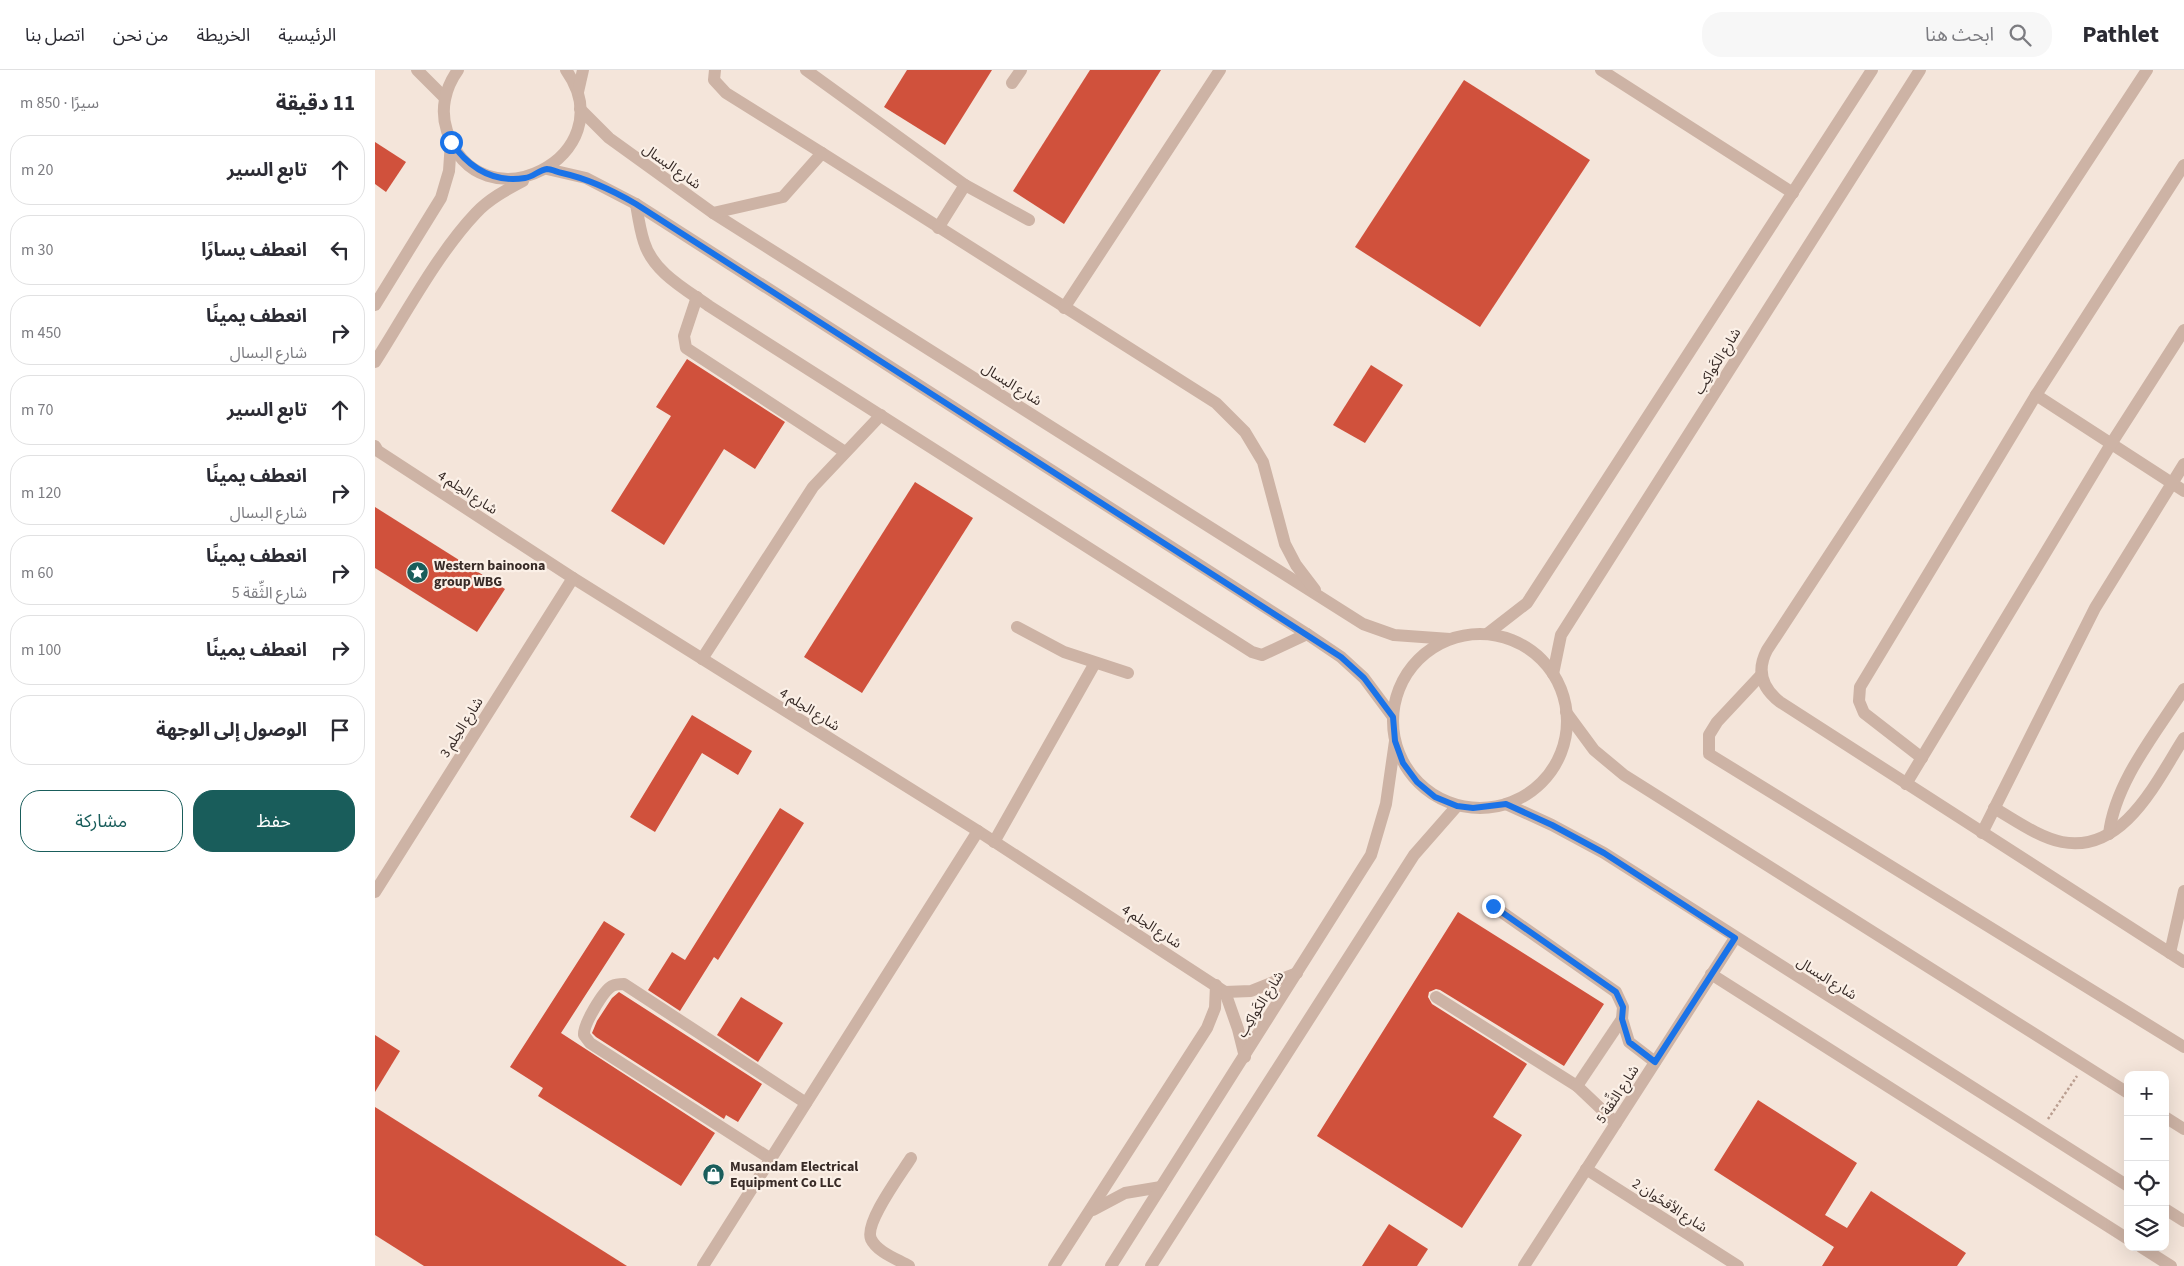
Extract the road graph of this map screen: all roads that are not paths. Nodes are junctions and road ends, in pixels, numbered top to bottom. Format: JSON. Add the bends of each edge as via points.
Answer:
{"nodes":[{"id":1,"x":417,"y":70,"type":"edge"},
{"id":2,"x":458,"y":70,"type":"edge"},
{"id":3,"x":566,"y":70,"type":"edge"},
{"id":4,"x":583,"y":70,"type":"edge"},
{"id":5,"x":715,"y":70,"type":"edge"},
{"id":6,"x":806,"y":70,"type":"edge"},
{"id":7,"x":1021,"y":70,"type":"edge"},
{"id":8,"x":1220,"y":70,"type":"edge"},
{"id":9,"x":1601,"y":70,"type":"edge"},
{"id":10,"x":1872,"y":70,"type":"edge"},
{"id":11,"x":1920,"y":70,"type":"edge"},
{"id":12,"x":2147,"y":70,"type":"edge"},
{"id":13,"x":1013,"y":83,"type":"dead end"},
{"id":14,"x":578,"y":92,"type":"junction"},
{"id":15,"x":445,"y":98,"type":"junction"},
{"id":16,"x":580,"y":109,"type":"junction"},
{"id":17,"x":451,"y":142,"type":"junction"},
{"id":18,"x":822,"y":154,"type":"junction"},
{"id":19,"x":2184,"y":165,"type":"edge"},
{"id":20,"x":547,"y":169,"type":"junction"},
{"id":21,"x":528,"y":178,"type":"junction"},
{"id":22,"x":965,"y":185,"type":"junction"},
{"id":23,"x":1793,"y":193,"type":"junction"},
{"id":24,"x":636,"y":204,"type":"junction"},
{"id":25,"x":713,"y":213,"type":"junction"},
{"id":26,"x":1029,"y":220,"type":"dead end"},
{"id":27,"x":938,"y":228,"type":"junction"},
{"id":28,"x":380,"y":293,"type":"edge"},
{"id":29,"x":697,"y":298,"type":"junction"},
{"id":30,"x":375,"y":305,"type":"edge"},
{"id":31,"x":1064,"y":308,"type":"junction"},
{"id":32,"x":2184,"y":330,"type":"edge"},
{"id":33,"x":375,"y":362,"type":"edge"},
{"id":34,"x":2037,"y":395,"type":"junction"},
{"id":35,"x":881,"y":414,"type":"junction"},
{"id":36,"x":2111,"y":444,"type":"junction"},
{"id":37,"x":376,"y":449,"type":"edge"},
{"id":38,"x":845,"y":452,"type":"junction"},
{"id":39,"x":2184,"y":464,"type":"edge"},
{"id":40,"x":2172,"y":483,"type":"junction"},
{"id":41,"x":2184,"y":491,"type":"edge"},
{"id":42,"x":573,"y":578,"type":"junction"},
{"id":43,"x":1320,"y":596,"type":"junction"},
{"id":44,"x":1017,"y":627,"type":"dead end"},
{"id":45,"x":1307,"y":634,"type":"junction"},
{"id":46,"x":1487,"y":634,"type":"junction"},
{"id":47,"x":1450,"y":639,"type":"junction"},
{"id":48,"x":702,"y":659,"type":"junction"},
{"id":49,"x":1095,"y":663,"type":"junction"},
{"id":50,"x":1128,"y":673,"type":"dead end"},
{"id":51,"x":1553,"y":674,"type":"junction"},
{"id":52,"x":1761,"y":674,"type":"junction"},
{"id":53,"x":2184,"y":689,"type":"edge"},
{"id":54,"x":1566,"y":712,"type":"junction"},
{"id":55,"x":1393,"y":717,"type":"junction"},
{"id":56,"x":2184,"y":738,"type":"edge"},
{"id":57,"x":1395,"y":741,"type":"junction"},
{"id":58,"x":1922,"y":758,"type":"junction"},
{"id":59,"x":1906,"y":784,"type":"junction"},
{"id":60,"x":1506,"y":804,"type":"junction"},
{"id":61,"x":1457,"y":806,"type":"junction"},
{"id":62,"x":1994,"y":808,"type":"junction"},
{"id":63,"x":978,"y":831,"type":"junction"},
{"id":64,"x":1982,"y":833,"type":"junction"},
{"id":65,"x":2109,"y":834,"type":"junction"},
{"id":66,"x":994,"y":842,"type":"junction"},
{"id":67,"x":2184,"y":890,"type":"edge"},
{"id":68,"x":375,"y":892,"type":"edge"},
{"id":69,"x":1493,"y":906,"type":"dead end"},
{"id":70,"x":1735,"y":938,"type":"junction"},
{"id":71,"x":2170,"y":953,"type":"junction"},
{"id":72,"x":2184,"y":962,"type":"edge"},
{"id":73,"x":1297,"y":974,"type":"junction"},
{"id":74,"x":1711,"y":974,"type":"junction"},
{"id":75,"x":1220,"y":989,"type":"junction"},
{"id":76,"x":1436,"y":996,"type":"dead end"},
{"id":77,"x":1622,"y":1019,"type":"junction"},
{"id":78,"x":2184,"y":1047,"type":"edge"},
{"id":79,"x":1245,"y":1057,"type":"junction"},
{"id":80,"x":1655,"y":1062,"type":"junction"},
{"id":81,"x":1577,"y":1086,"type":"junction"},
{"id":82,"x":2124,"y":1091,"type":"edge"},
{"id":83,"x":806,"y":1103,"type":"junction"},
{"id":84,"x":2169,"y":1120,"type":"edge"},
{"id":85,"x":1616,"y":1123,"type":"junction"},
{"id":86,"x":2184,"y":1129,"type":"edge"},
{"id":87,"x":911,"y":1158,"type":"dead end"},
{"id":88,"x":771,"y":1159,"type":"junction"},
{"id":89,"x":1586,"y":1169,"type":"junction"},
{"id":90,"x":2124,"y":1183,"type":"edge"},
{"id":91,"x":1161,"y":1187,"type":"junction"},
{"id":92,"x":2169,"y":1212,"type":"edge"},
{"id":93,"x":1088,"y":1213,"type":"junction"},
{"id":94,"x":2184,"y":1221,"type":"edge"},
{"id":95,"x":2124,"y":1236,"type":"edge"},
{"id":96,"x":2147,"y":1251,"type":"edge"},
{"id":97,"x":703,"y":1266,"type":"edge"},
{"id":98,"x":909,"y":1266,"type":"edge"},
{"id":99,"x":1054,"y":1266,"type":"edge"},
{"id":100,"x":1111,"y":1266,"type":"edge"},
{"id":101,"x":1151,"y":1266,"type":"edge"},
{"id":102,"x":1524,"y":1266,"type":"edge"},
{"id":103,"x":1738,"y":1266,"type":"edge"},
{"id":104,"x":2171,"y":1266,"type":"edge"}],
"edges":[{"from":1,"to":15,"type":"street"},
{"from":2,"to":15,"type":"street"},
{"from":3,"to":14,"type":"street"},
{"from":4,"to":14,"type":"street"},
{"from":5,"to":18,"type":"street","via":[[714,80],[726,93]]},
{"from":6,"to":22,"type":"street"},
{"from":7,"to":13,"type":"street"},
{"from":8,"to":31,"type":"street"},
{"from":9,"to":23,"type":"street"},
{"from":10,"to":23,"type":"street","name":"شارع الكَواكِب"},
{"from":11,"to":51,"type":"street","name":"شارع الكَواكِب","via":[[1561,635]]},
{"from":12,"to":52,"type":"street","via":[[1767,650]]},
{"from":14,"to":16,"type":"street"},
{"from":15,"to":17,"type":"street","via":[[444,120]]},
{"from":16,"to":20,"type":"street","via":[[579,126],[572,143]]},
{"from":16,"to":25,"type":"street","name":"شارع البسال","via":[[609,138]]},
{"from":17,"to":21,"type":"street","via":[[461,157],[483,173],[509,180]]},
{"from":17,"to":28,"type":"street","via":[[449,171],[441,198]]},
{"from":18,"to":25,"type":"street","via":[[783,197]]},
{"from":18,"to":27,"type":"street"},
{"from":19,"to":34,"type":"street"},
{"from":20,"to":21,"type":"street"},
{"from":20,"to":24,"type":"street","via":[[586,178]]},
{"from":21,"to":33,"type":"street","via":[[497,195],[476,212],[453,240]]},
{"from":22,"to":26,"type":"street"},
{"from":22,"to":27,"type":"street"},
{"from":23,"to":46,"type":"street","name":"شارع الكَواكِب","via":[[1527,603]]},
{"from":24,"to":29,"type":"street","via":[[644,244],[659,268]]},
{"from":24,"to":45,"type":"street"},
{"from":25,"to":43,"type":"street","name":"شارع البسال"},
{"from":27,"to":31,"type":"street"},
{"from":28,"to":30,"type":"street"},
{"from":29,"to":35,"type":"street"},
{"from":29,"to":38,"type":"street","via":[[684,336],[686,348]]},
{"from":31,"to":43,"type":"street","via":[[1216,403],[1245,432],[1263,462],[1285,544],[1296,565]]},
{"from":32,"to":36,"type":"street"},
{"from":34,"to":36,"type":"street"},
{"from":34,"to":58,"type":"street","via":[[1859,687],[1859,701],[1865,713]]},
{"from":35,"to":38,"type":"street"},
{"from":35,"to":45,"type":"street","via":[[1252,652],[1262,655]]},
{"from":36,"to":40,"type":"street"},
{"from":36,"to":58,"type":"street"},
{"from":37,"to":42,"type":"street","name":"شارع الحِلم 4"},
{"from":38,"to":48,"type":"street","via":[[813,487]]},
{"from":39,"to":40,"type":"street"},
{"from":40,"to":41,"type":"street"},
{"from":40,"to":62,"type":"street","via":[[2081,634]]},
{"from":42,"to":48,"type":"street","name":"شارع الحِلم 4"},
{"from":42,"to":68,"type":"street","name":"شارع الحِلم 3"},
{"from":43,"to":47,"type":"street","name":"شارع البسال","via":[[1363,624],[1394,635]]},
{"from":44,"to":49,"type":"street","via":[[1054,648]]},
{"from":45,"to":55,"type":"street","via":[[1341,657],[1364,678]]},
{"from":46,"to":47,"type":"street"},
{"from":46,"to":51,"type":"street","via":[[1525,646]]},
{"from":47,"to":55,"type":"street","via":[[1432,648],[1404,678],[1396,697]]},
{"from":48,"to":63,"type":"street","name":"شارع الحِلم 4"},
{"from":49,"to":50,"type":"street"},
{"from":49,"to":66,"type":"street"},
{"from":51,"to":54,"type":"street","via":[[1562,692]]},
{"from":52,"to":59,"type":"street","via":[[1767,690],[1779,702]]},
{"from":52,"to":78,"type":"street","via":[[1709,735],[1709,754]]},
{"from":53,"to":65,"type":"street","via":[[2123,786],[2113,809]]},
{"from":54,"to":60,"type":"street","via":[[1565,736],[1554,765],[1527,794]]},
{"from":54,"to":82,"type":"street","via":[[1594,750],[1624,775]]},
{"from":55,"to":57,"type":"street"},
{"from":56,"to":65,"type":"street","via":[[2138,808]]},
{"from":57,"to":61,"type":"street","via":[[1403,763],[1417,782],[1435,797]]},
{"from":57,"to":73,"type":"street","name":"شارع الكَواكِب","via":[[1386,804],[1371,855]]},
{"from":58,"to":59,"type":"street"},
{"from":59,"to":64,"type":"street"},
{"from":60,"to":61,"type":"street","via":[[1473,808]]},
{"from":60,"to":70,"type":"street","name":"شارع البسال","via":[[1604,853]]},
{"from":61,"to":101,"type":"street","via":[[1414,855]]},
{"from":62,"to":64,"type":"street"},
{"from":62,"to":65,"type":"street","via":[[2062,842],[2078,843]]},
{"from":63,"to":66,"type":"street","name":"شارع الحِلم 4"},
{"from":63,"to":83,"type":"street"},
{"from":64,"to":71,"type":"street"},
{"from":66,"to":75,"type":"street","name":"شارع الحِلم 4"},
{"from":67,"to":71,"type":"street"},
{"from":69,"to":77,"type":"street","via":[[1616,992],[1623,1007]]},
{"from":70,"to":74,"type":"street","name":"شارع الثِّقة 5"},
{"from":70,"to":90,"type":"street","name":"شارع البسال"},
{"from":71,"to":72,"type":"street"},
{"from":73,"to":75,"type":"street","via":[[1251,991]]},
{"from":73,"to":79,"type":"street","name":"شارع الكَواكِب"},
{"from":74,"to":80,"type":"street","name":"شارع الثِّقة 5"},
{"from":74,"to":95,"type":"street"},
{"from":75,"to":79,"type":"street","via":[[1238,1028]]},
{"from":75,"to":93,"type":"street","via":[[1207,1028]]},
{"from":76,"to":81,"type":"street"},
{"from":77,"to":80,"type":"street","via":[[1629,1042]]},
{"from":77,"to":81,"type":"street"},
{"from":79,"to":91,"type":"street","name":"شارع الكَواكِب"},
{"from":80,"to":85,"type":"street","name":"شارع الثِّقة 5"},
{"from":81,"to":85,"type":"street"},
{"from":83,"to":88,"type":"street"},
{"from":83,"to":88,"type":"street","via":[[624,984],[611,987],[589,1018],[583,1030],[586,1040]]},
{"from":84,"to":86,"type":"street"},
{"from":85,"to":89,"type":"street","name":"شارع الثِّقة 5"},
{"from":87,"to":98,"type":"street","via":[[872,1221],[869,1233],[875,1244]]},
{"from":88,"to":97,"type":"street"},
{"from":89,"to":102,"type":"street","name":"شارع الثِّقة 5"},
{"from":89,"to":103,"type":"street","name":"شارع الأقحُوان 2"},
{"from":91,"to":93,"type":"street","via":[[1125,1193]]},
{"from":91,"to":100,"type":"street","name":"شارع الكَواكِب"},
{"from":92,"to":94,"type":"street"},
{"from":93,"to":99,"type":"street"},
{"from":96,"to":104,"type":"street"}]}
